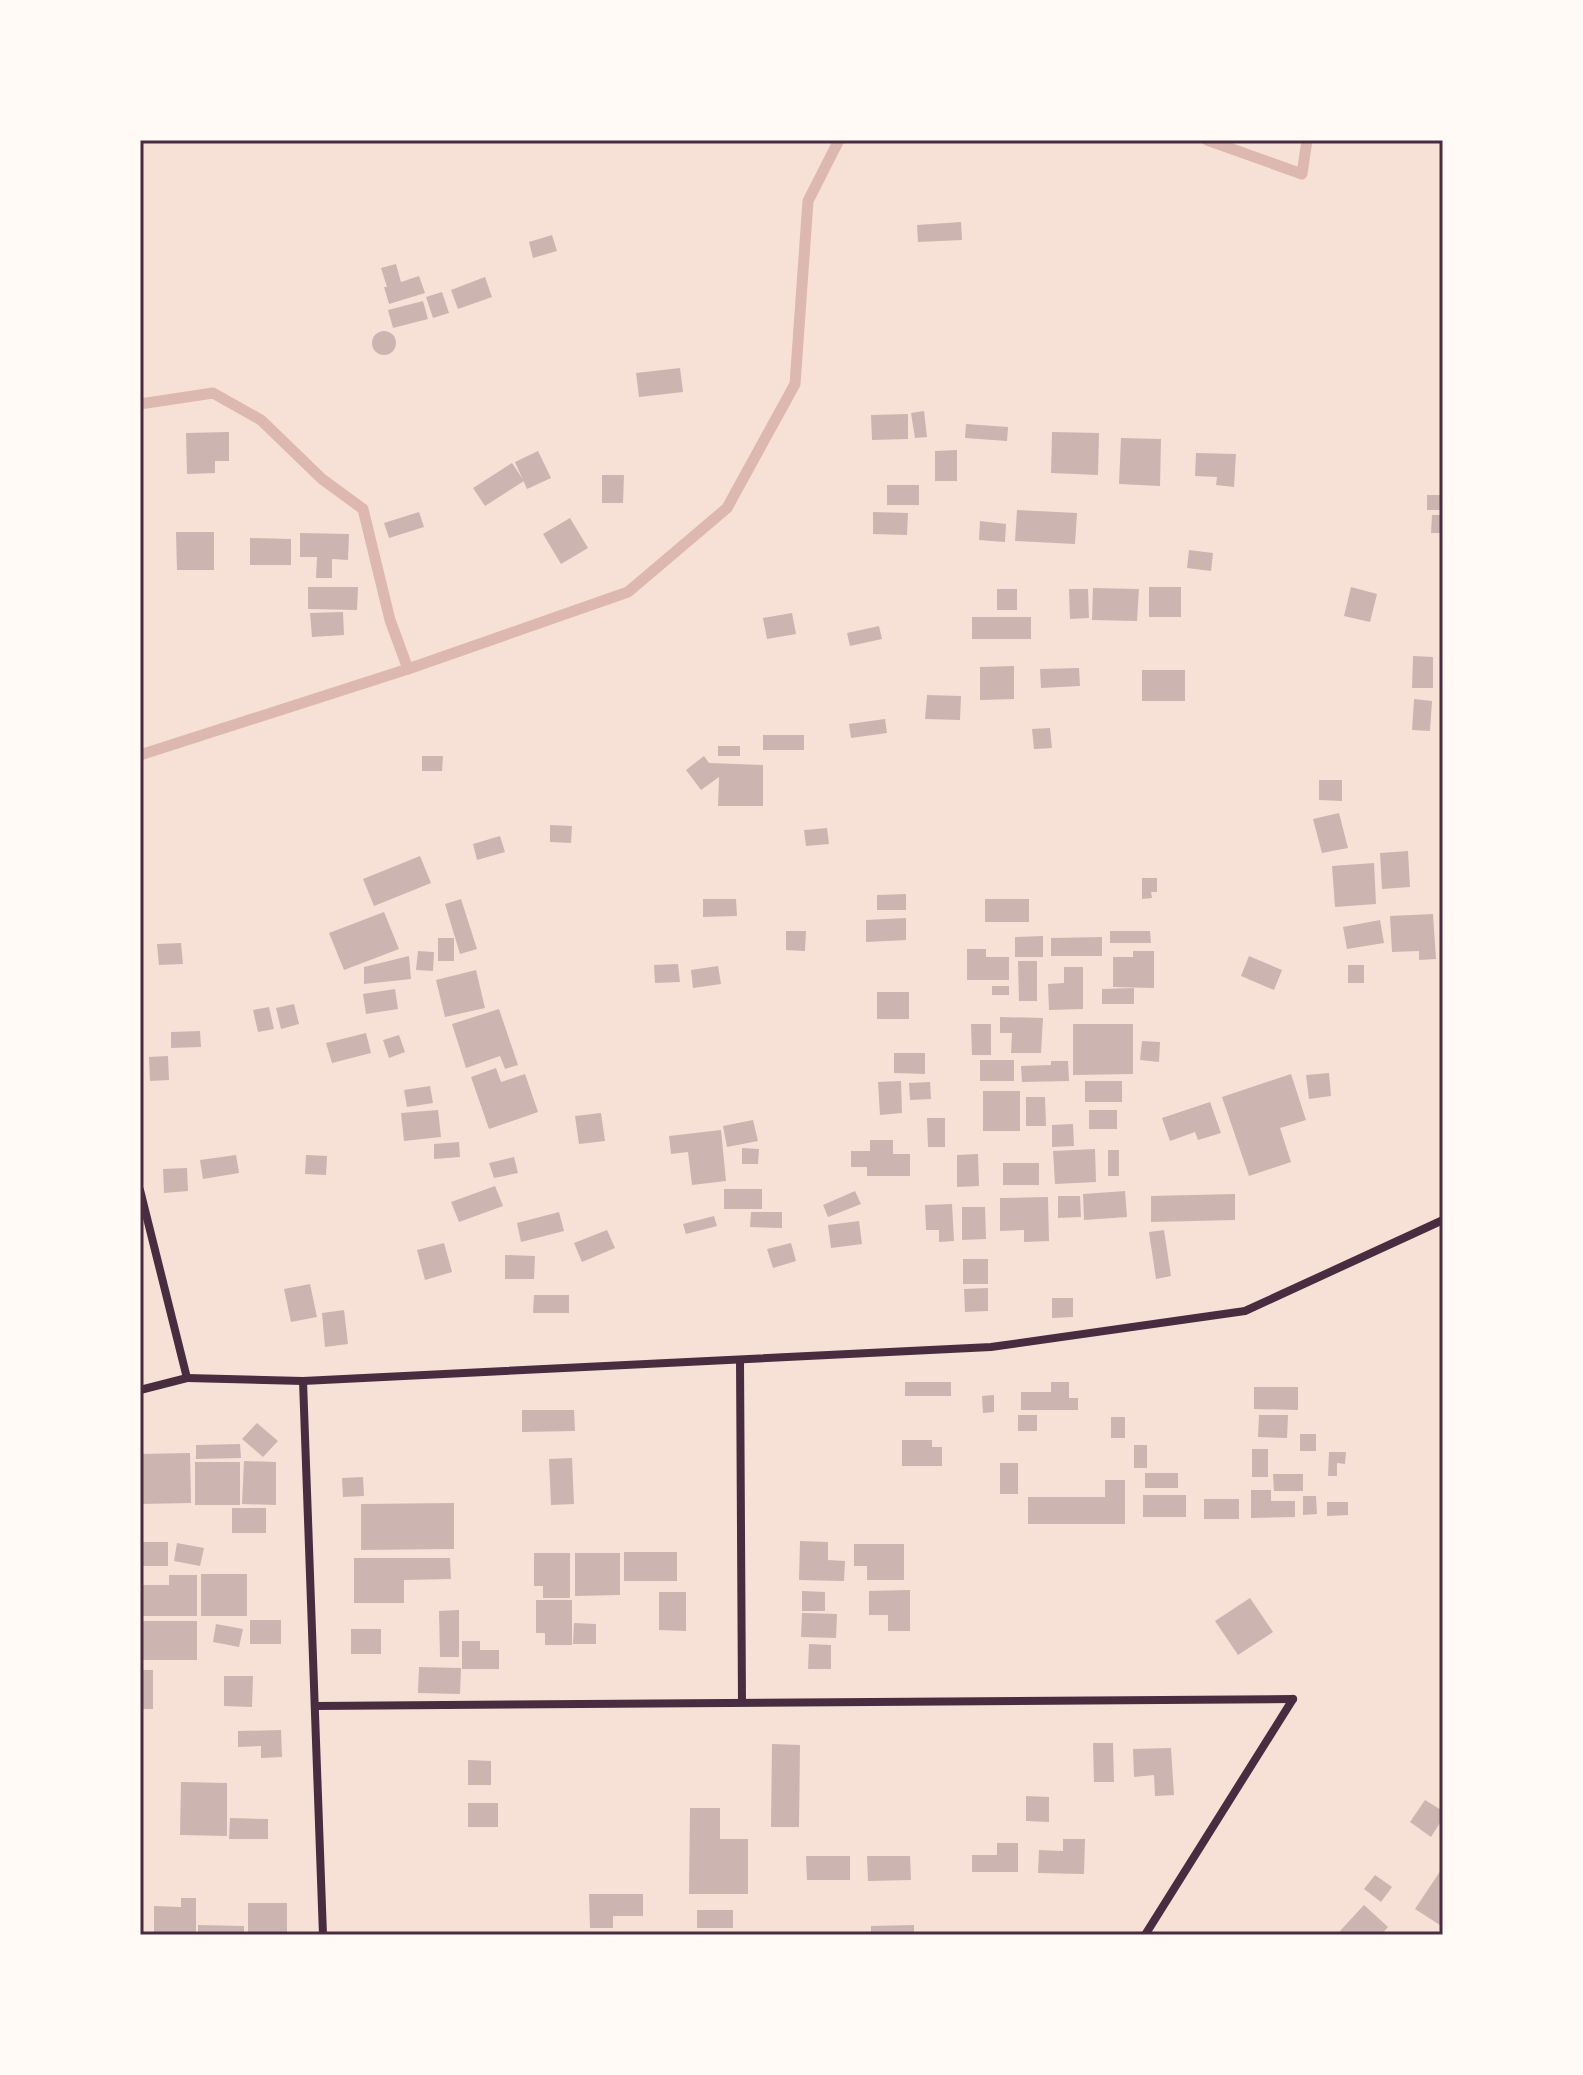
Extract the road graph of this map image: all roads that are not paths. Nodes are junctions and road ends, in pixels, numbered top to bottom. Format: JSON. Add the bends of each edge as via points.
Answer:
{"nodes":[{"id":1,"x":140,"y":1190,"type":"edge"},
{"id":2,"x":1443,"y":1220,"type":"edge"},
{"id":3,"x":740,"y":1360,"type":"junction"},
{"id":4,"x":187,"y":1378,"type":"junction"},
{"id":5,"x":303,"y":1381,"type":"junction"},
{"id":6,"x":140,"y":1390,"type":"edge"},
{"id":7,"x":742,"y":1702,"type":"junction"},
{"id":8,"x":315,"y":1706,"type":"junction"},
{"id":9,"x":323,"y":1935,"type":"edge"},
{"id":10,"x":1145,"y":1935,"type":"edge"}],
"edges":[{"from":1,"to":4,"type":"street"},
{"from":2,"to":3,"type":"street","via":[[1245,1311],[991,1347]]},
{"from":3,"to":5,"type":"street"},
{"from":3,"to":7,"type":"street"},
{"from":4,"to":5,"type":"street"},
{"from":4,"to":6,"type":"street"},
{"from":5,"to":8,"type":"street"},
{"from":7,"to":8,"type":"street"},
{"from":7,"to":10,"type":"street","via":[[1293,1699]]},
{"from":8,"to":9,"type":"street"}]}
